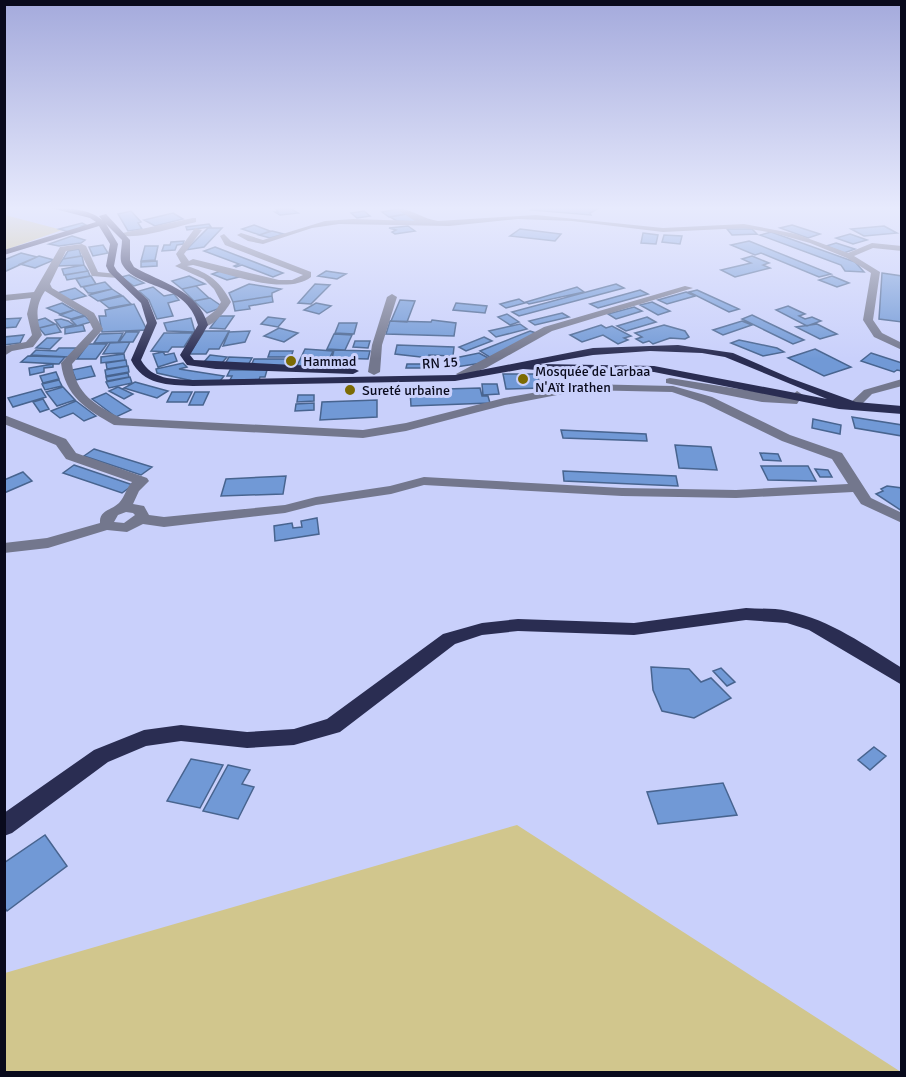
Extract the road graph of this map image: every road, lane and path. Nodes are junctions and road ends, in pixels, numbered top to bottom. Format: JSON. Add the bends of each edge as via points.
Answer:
{"nodes":[{"id":1,"x":58,"y":258,"type":"edge"},
{"id":2,"x":88,"y":258,"type":"edge"},
{"id":3,"x":111,"y":258,"type":"edge"},
{"id":4,"x":127,"y":258,"type":"edge"},
{"id":5,"x":183,"y":258,"type":"edge"},
{"id":6,"x":270,"y":258,"type":"edge"},
{"id":7,"x":853,"y":258,"type":"edge"},
{"id":8,"x":186,"y":262,"type":"junction"},
{"id":9,"x":116,"y":276,"type":"junction"},
{"id":10,"x":45,"y":284,"type":"junction"},
{"id":11,"x":688,"y":288,"type":"dead end"},
{"id":12,"x":37,"y":295,"type":"junction"},
{"id":13,"x":392,"y":297,"type":"dead end"},
{"id":14,"x":4,"y":298,"type":"edge"},
{"id":15,"x":203,"y":325,"type":"junction"},
{"id":16,"x":902,"y":347,"type":"edge"},
{"id":17,"x":4,"y":353,"type":"edge"},
{"id":18,"x":523,"y":366,"type":"junction"},
{"id":19,"x":374,"y":372,"type":"junction"},
{"id":20,"x":479,"y":373,"type":"junction"},
{"id":21,"x":462,"y":374,"type":"junction"},
{"id":22,"x":776,"y":376,"type":"junction"},
{"id":23,"x":604,"y":378,"type":"dead end"},
{"id":24,"x":902,"y":382,"type":"edge"},
{"id":25,"x":672,"y":385,"type":"junction"},
{"id":26,"x":767,"y":390,"type":"junction"},
{"id":27,"x":797,"y":395,"type":"junction"},
{"id":28,"x":854,"y":405,"type":"junction"},
{"id":29,"x":902,"y":410,"type":"edge"},
{"id":30,"x":4,"y":419,"type":"edge"},
{"id":31,"x":856,"y":487,"type":"junction"},
{"id":32,"x":124,"y":507,"type":"junction"},
{"id":33,"x":140,"y":519,"type":"junction"},
{"id":34,"x":902,"y":519,"type":"edge"},
{"id":35,"x":108,"y":525,"type":"junction"},
{"id":36,"x":4,"y":548,"type":"edge"},
{"id":37,"x":902,"y":678,"type":"edge"},
{"id":38,"x":4,"y":825,"type":"edge"}],
"edges":[{"from":1,"to":10,"type":"street"},
{"from":2,"to":9,"type":"street","via":[[95,274]]},
{"from":3,"to":9,"type":"main road","via":[[110,266]]},
{"from":4,"to":15,"type":"main road","via":[[127,265],[138,274],[172,288],[200,314]]},
{"from":5,"to":8,"type":"street"},
{"from":6,"to":8,"type":"street","via":[[296,268],[307,277],[279,283]]},
{"from":7,"to":16,"type":"street","via":[[876,272],[868,320],[878,335]]},
{"from":8,"to":15,"type":"street","via":[[179,266],[201,273],[217,284],[226,302]]},
{"from":9,"to":20,"type":"main road","name":"RN 15","via":[[145,302],[152,323],[136,360],[146,376],[211,383],[455,378]]},
{"from":10,"to":12,"type":"street"},
{"from":10,"to":25,"type":"street","via":[[91,315],[98,329],[66,363],[67,377],[84,403],[118,422],[363,434],[583,387]]},
{"from":11,"to":21,"type":"street","via":[[548,329]]},
{"from":12,"to":14,"type":"street"},
{"from":12,"to":17,"type":"street","via":[[30,312],[37,335],[29,345],[9,348]]},
{"from":13,"to":19,"type":"street","via":[[377,345]]},
{"from":15,"to":19,"type":"main road","name":"RN 15","via":[[184,355],[191,363]]},
{"from":18,"to":20,"type":"main road","number":"RN 15"},
{"from":18,"to":22,"type":"main road","number":"RN 15","via":[[538,359],[569,355],[682,347],[724,353]]},
{"from":18,"to":26,"type":"main road","number":"RN 15","via":[[654,369]]},
{"from":19,"to":21,"type":"main road","name":"RN 15"},
{"from":20,"to":21,"type":"main road","name":"RN 15"},
{"from":22,"to":26,"type":"main road","via":[[781,383]]},
{"from":22,"to":28,"type":"main road","number":"RN 15"},
{"from":23,"to":25,"type":"street"},
{"from":24,"to":28,"type":"street","via":[[868,392]]},
{"from":25,"to":27,"type":"street","via":[[706,385],[775,400],[794,401]]},
{"from":25,"to":31,"type":"street","via":[[786,438],[837,456]]},
{"from":26,"to":27,"type":"main road","number":"RN 15"},
{"from":27,"to":28,"type":"main road","number":"RN 15"},
{"from":28,"to":29,"type":"main road","number":"RN 15"},
{"from":30,"to":32,"type":"street","via":[[61,442],[71,456],[142,481]]},
{"from":31,"to":33,"type":"street","via":[[736,494],[424,481],[285,509],[164,522]]},
{"from":31,"to":34,"type":"street","via":[[866,501]]},
{"from":32,"to":33,"type":"street","via":[[139,509]]},
{"from":32,"to":35,"type":"street","via":[[109,515]]},
{"from":33,"to":35,"type":"street","via":[[126,528]]},
{"from":35,"to":36,"type":"street","via":[[48,543]]},
{"from":37,"to":38,"type":"main road","via":[[845,640],[787,616],[746,614],[634,629],[482,629],[449,639],[333,726],[294,737],[247,740],[181,733],[144,738],[101,756]]}]}
